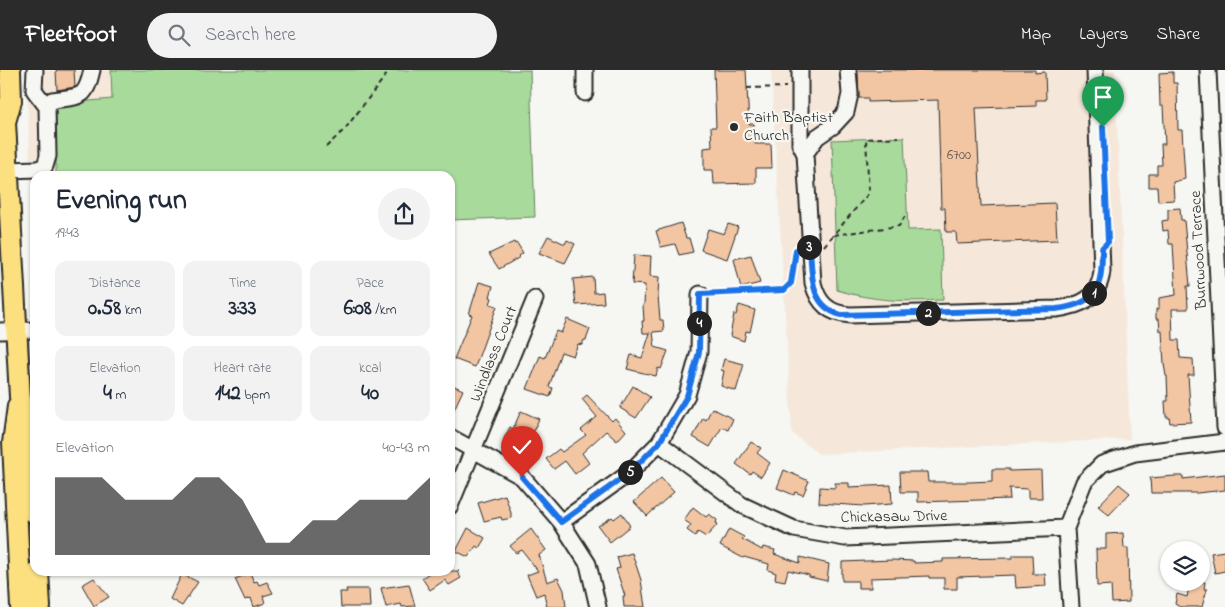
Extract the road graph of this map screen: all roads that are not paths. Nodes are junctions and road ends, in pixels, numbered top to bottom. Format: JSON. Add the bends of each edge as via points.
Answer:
{"nodes":[{"id":1,"x":10,"y":70,"type":"edge"},
{"id":2,"x":35,"y":70,"type":"edge"},
{"id":3,"x":92,"y":70,"type":"edge"},
{"id":4,"x":585,"y":70,"type":"edge"},
{"id":5,"x":800,"y":70,"type":"edge"},
{"id":6,"x":848,"y":70,"type":"edge"},
{"id":7,"x":1089,"y":70,"type":"edge"},
{"id":8,"x":1095,"y":70,"type":"edge"},
{"id":9,"x":1101,"y":70,"type":"edge"},
{"id":10,"x":1208,"y":70,"type":"edge"},
{"id":11,"x":585,"y":93,"type":"dead end"},
{"id":12,"x":47,"y":107,"type":"junction"},
{"id":13,"x":3,"y":116,"type":"edge"},
{"id":14,"x":805,"y":154,"type":"junction"},
{"id":15,"x":8,"y":170,"type":"junction"},
{"id":16,"x":1102,"y":248,"type":"junction"},
{"id":17,"x":700,"y":294,"type":"road end"},
{"id":18,"x":535,"y":299,"type":"dead end"},
{"id":19,"x":17,"y":331,"type":"edge"},
{"id":20,"x":20,"y":397,"type":"junction"},
{"id":21,"x":1225,"y":428,"type":"edge"},
{"id":22,"x":30,"y":437,"type":"edge"},
{"id":23,"x":455,"y":441,"type":"edge"},
{"id":24,"x":1225,"y":442,"type":"edge"},
{"id":25,"x":659,"y":443,"type":"junction"},
{"id":26,"x":473,"y":450,"type":"junction"},
{"id":27,"x":455,"y":494,"type":"edge"},
{"id":28,"x":561,"y":522,"type":"junction"},
{"id":29,"x":1066,"y":528,"type":"junction"},
{"id":30,"x":38,"y":576,"type":"edge"},
{"id":31,"x":21,"y":607,"type":"edge"},
{"id":32,"x":40,"y":607,"type":"edge"},
{"id":33,"x":598,"y":607,"type":"edge"},
{"id":34,"x":1071,"y":607,"type":"edge"}],
"edges":[{"from":1,"to":13,"type":"main road","via":[[11,101]]},
{"from":2,"to":12,"type":"street","via":[[34,90]]},
{"from":3,"to":12,"type":"street","via":[[82,95],[52,100]]},
{"from":4,"to":11,"type":"street"},
{"from":5,"to":14,"type":"street","via":[[800,144]]},
{"from":6,"to":14,"type":"street","via":[[850,94],[846,112],[817,137]]},
{"from":7,"to":16,"type":"street","via":[[1095,242]]},
{"from":8,"to":16,"type":"street"},
{"from":9,"to":16,"type":"street","via":[[1108,242]]},
{"from":10,"to":21,"type":"street","name":"Burrwood Terrace"},
{"from":12,"to":15,"type":"street","via":[[48,156],[45,166]]},
{"from":13,"to":15,"type":"main road"},
{"from":14,"to":16,"type":"street","via":[[812,283],[816,295],[834,313],[1073,307],[1092,297],[1097,290],[1101,279]]},
{"from":15,"to":19,"type":"main road"},
{"from":17,"to":25,"type":"street","via":[[699,352],[687,396]]},
{"from":18,"to":26,"type":"street","name":"Windlass Court"},
{"from":19,"to":20,"type":"main road"},
{"from":20,"to":22,"type":"main road"},
{"from":20,"to":31,"type":"main road","via":[[13,443]]},
{"from":23,"to":26,"type":"street"},
{"from":24,"to":29,"type":"street","via":[[1135,453],[1102,464],[1084,482]]},
{"from":25,"to":28,"type":"street","via":[[628,474]]},
{"from":25,"to":29,"type":"street","name":"Chickasaw Drive","via":[[742,505],[794,528],[846,538]]},
{"from":26,"to":27,"type":"street","name":"Windlass Court"},
{"from":26,"to":28,"type":"street","via":[[522,477]]},
{"from":28,"to":33,"type":"street","via":[[588,564]]},
{"from":29,"to":34,"type":"street"},
{"from":30,"to":32,"type":"main road"}]}
